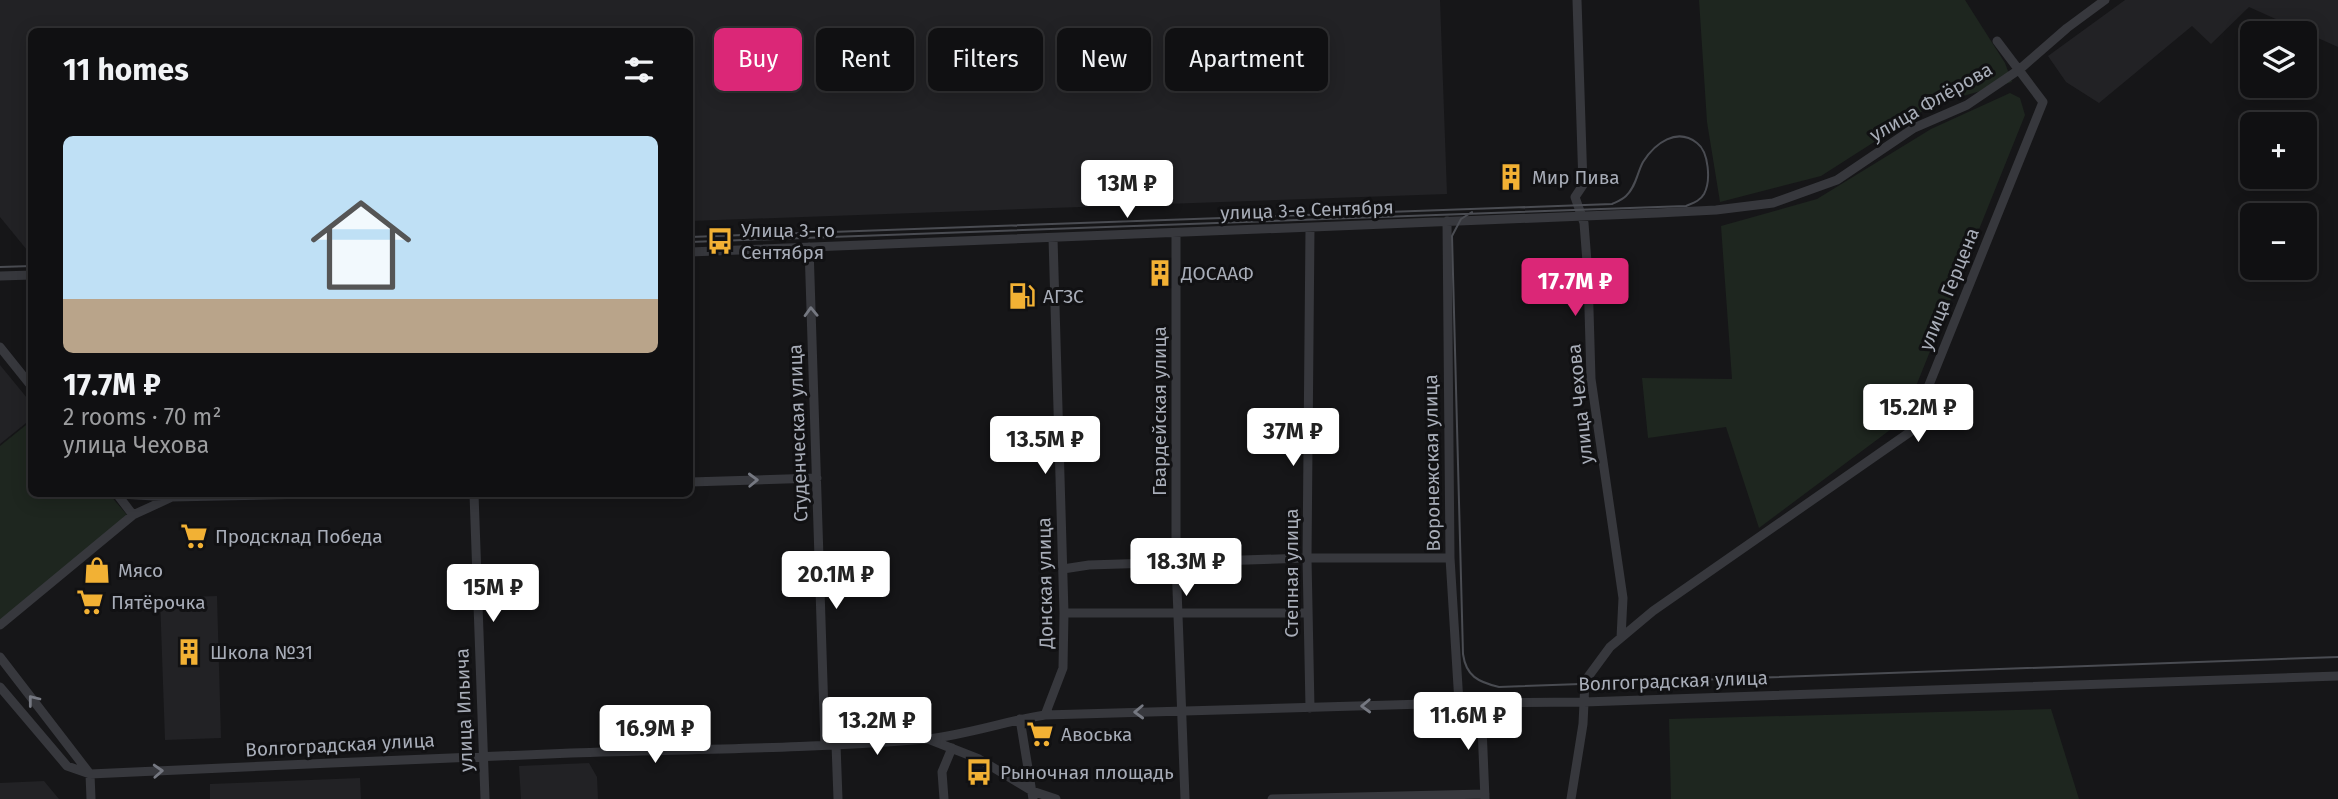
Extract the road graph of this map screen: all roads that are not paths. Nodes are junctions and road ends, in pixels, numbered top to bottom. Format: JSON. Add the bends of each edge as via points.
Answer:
{"nodes":[{"id":1,"x":1577,"y":0,"type":"edge"},
{"id":2,"x":2105,"y":0,"type":"edge"},
{"id":3,"x":1997,"y":41,"type":"dead end"},
{"id":4,"x":2020,"y":69,"type":"junction"},
{"id":5,"x":1716,"y":211,"type":"joint"},
{"id":6,"x":1580,"y":215,"type":"junction"},
{"id":7,"x":1447,"y":221,"type":"junction"},
{"id":8,"x":1310,"y":228,"type":"junction"},
{"id":9,"x":1176,"y":233,"type":"junction"},
{"id":10,"x":1053,"y":238,"type":"junction"},
{"id":11,"x":809,"y":247,"type":"junction"},
{"id":12,"x":693,"y":252,"type":"edge"},
{"id":13,"x":28,"y":275,"type":"edge"},
{"id":14,"x":0,"y":276,"type":"edge"},
{"id":15,"x":0,"y":347,"type":"edge"},
{"id":16,"x":28,"y":382,"type":"edge"},
{"id":17,"x":817,"y":478,"type":"junction"},
{"id":18,"x":693,"y":482,"type":"edge"},
{"id":19,"x":121,"y":497,"type":"edge"},
{"id":20,"x":159,"y":497,"type":"edge"},
{"id":21,"x":186,"y":497,"type":"edge"},
{"id":22,"x":474,"y":497,"type":"edge"},
{"id":23,"x":172,"y":498,"type":"junction"},
{"id":24,"x":133,"y":515,"type":"junction"},
{"id":25,"x":1307,"y":558,"type":"junction"},
{"id":26,"x":1450,"y":558,"type":"junction"},
{"id":27,"x":1177,"y":563,"type":"junction"},
{"id":28,"x":1063,"y":569,"type":"junction"},
{"id":29,"x":1064,"y":613,"type":"junction"},
{"id":30,"x":1178,"y":613,"type":"junction"},
{"id":31,"x":1308,"y":613,"type":"junction"},
{"id":32,"x":0,"y":625,"type":"edge"},
{"id":33,"x":1621,"y":638,"type":"junction"},
{"id":34,"x":0,"y":657,"type":"edge"},
{"id":35,"x":13,"y":673,"type":"junction"},
{"id":36,"x":2338,"y":676,"type":"edge"},
{"id":37,"x":0,"y":684,"type":"edge"},
{"id":38,"x":1584,"y":702,"type":"junction"},
{"id":39,"x":1459,"y":703,"type":"junction"},
{"id":40,"x":1481,"y":703,"type":"junction"},
{"id":41,"x":1310,"y":708,"type":"junction"},
{"id":42,"x":1182,"y":710,"type":"junction"},
{"id":43,"x":1045,"y":715,"type":"junction"},
{"id":44,"x":1020,"y":719,"type":"junction"},
{"id":45,"x":61,"y":735,"type":"junction"},
{"id":46,"x":928,"y":738,"type":"junction"},
{"id":47,"x":836,"y":744,"type":"junction"},
{"id":48,"x":825,"y":745,"type":"junction"},
{"id":49,"x":48,"y":746,"type":"junction"},
{"id":50,"x":951,"y":748,"type":"junction"},
{"id":51,"x":484,"y":756,"type":"junction"},
{"id":52,"x":90,"y":774,"type":"junction"},
{"id":53,"x":1032,"y":795,"type":"edge"},
{"id":54,"x":1485,"y":796,"type":"edge"},
{"id":55,"x":91,"y":799,"type":"edge"},
{"id":56,"x":485,"y":799,"type":"edge"},
{"id":57,"x":838,"y":799,"type":"edge"},
{"id":58,"x":944,"y":799,"type":"edge"},
{"id":59,"x":1056,"y":799,"type":"edge"},
{"id":60,"x":1185,"y":799,"type":"edge"},
{"id":61,"x":1272,"y":799,"type":"edge"},
{"id":62,"x":1571,"y":799,"type":"edge"}],
"edges":[{"from":1,"to":6,"type":"street","name":"улица Чехова","via":[[1583,185],[1575,197]]},
{"from":2,"to":4,"type":"street","name":"улица Флёрова"},
{"from":3,"to":4,"type":"street","name":"улица Герцена"},
{"from":4,"to":5,"type":"street","name":"улица Флёрова","via":[[1967,105],[1914,128],[1837,180],[1773,204]]},
{"from":4,"to":33,"type":"street","name":"улица Герцена","via":[[2043,102],[1910,432]]},
{"from":5,"to":6,"type":"street","name":"улица 3-е Сентября"},
{"from":6,"to":7,"type":"street","name":"улица 3-е Сентября"},
{"from":6,"to":33,"type":"street","name":"улица Чехова","via":[[1588,275],[1591,379],[1623,598]]},
{"from":7,"to":8,"type":"street","name":"улица 3-е Сентября"},
{"from":7,"to":26,"type":"street","name":"Воронежская улица"},
{"from":8,"to":9,"type":"street","name":"улица 3-е Сентября"},
{"from":8,"to":25,"type":"street","name":"Степная улица"},
{"from":9,"to":10,"type":"street","name":"улица 3-е Сентября"},
{"from":9,"to":27,"type":"street","name":"Гвардейская улица"},
{"from":10,"to":11,"type":"street","name":"улица 3-е Сентября"},
{"from":10,"to":28,"type":"street","name":"Донская улица"},
{"from":11,"to":12,"type":"street","name":"улица 3-е Сентября"},
{"from":17,"to":11,"type":"street","name":"Студенческая улица","one_way":true},
{"from":13,"to":14,"type":"street"},
{"from":15,"to":16,"type":"street"},
{"from":18,"to":17,"type":"street","one_way":true},
{"from":17,"to":48,"type":"street","name":"Студенческая улица"},
{"from":19,"to":24,"type":"street"},
{"from":20,"to":23,"type":"street"},
{"from":21,"to":23,"type":"street"},
{"from":22,"to":51,"type":"street","name":"улица Ильича"},
{"from":23,"to":24,"type":"street"},
{"from":24,"to":32,"type":"street"},
{"from":25,"to":26,"type":"street"},
{"from":25,"to":27,"type":"street"},
{"from":25,"to":31,"type":"street","name":"Степная улица"},
{"from":26,"to":39,"type":"street","name":"Воронежская улица"},
{"from":27,"to":28,"type":"street"},
{"from":27,"to":30,"type":"street","name":"Гвардейская улица"},
{"from":28,"to":29,"type":"street","name":"Донская улица"},
{"from":29,"to":30,"type":"street"},
{"from":29,"to":43,"type":"street","name":"Донская улица","via":[[1063,668]]},
{"from":30,"to":31,"type":"street"},
{"from":30,"to":42,"type":"street","name":"Гвардейская улица"},
{"from":31,"to":41,"type":"street","name":"Степная улица"},
{"from":33,"to":38,"type":"street","name":"улица Герцена","via":[[1584,681]]},
{"from":34,"to":35,"type":"street"},
{"from":35,"to":37,"type":"street"},
{"from":45,"to":35,"type":"street","one_way":true},
{"from":36,"to":38,"type":"street","name":"Волгоградская улица"},
{"from":37,"to":49,"type":"street"},
{"from":38,"to":40,"type":"street","name":"Волгоградская улица"},
{"from":38,"to":62,"type":"street","name":"улица Герцена"},
{"from":39,"to":40,"type":"street","name":"Волгоградская улица"},
{"from":39,"to":41,"type":"street","name":"Волгоградская улица","one_way":true},
{"from":40,"to":54,"type":"street"},
{"from":41,"to":42,"type":"street","name":"Волгоградская улица"},
{"from":42,"to":43,"type":"street","name":"Волгоградская улица","one_way":true},
{"from":42,"to":60,"type":"street","name":"Гвардейская улица"},
{"from":43,"to":44,"type":"street","name":"Волгоградская улица"},
{"from":44,"to":46,"type":"street","name":"Волгоградская улица"},
{"from":44,"to":53,"type":"street"},
{"from":45,"to":49,"type":"street"},
{"from":45,"to":52,"type":"street"},
{"from":46,"to":47,"type":"street","name":"Волгоградская улица"},
{"from":46,"to":50,"type":"street","name":"Волгоградская улица"},
{"from":47,"to":48,"type":"street","name":"Волгоградская улица"},
{"from":47,"to":57,"type":"street"},
{"from":48,"to":51,"type":"street","name":"Волгоградская улица"},
{"from":49,"to":52,"type":"street","via":[[67,766]]},
{"from":50,"to":53,"type":"street","name":"Волгоградская улица","via":[[994,767]]},
{"from":50,"to":58,"type":"street","via":[[942,772]]},
{"from":52,"to":51,"type":"street","name":"Волгоградская улица","one_way":true},
{"from":51,"to":56,"type":"street","name":"улица Ильича"},
{"from":52,"to":55,"type":"street"},
{"from":53,"to":59,"type":"street","name":"Волгоградская улица"},
{"from":54,"to":61,"type":"street"}]}
